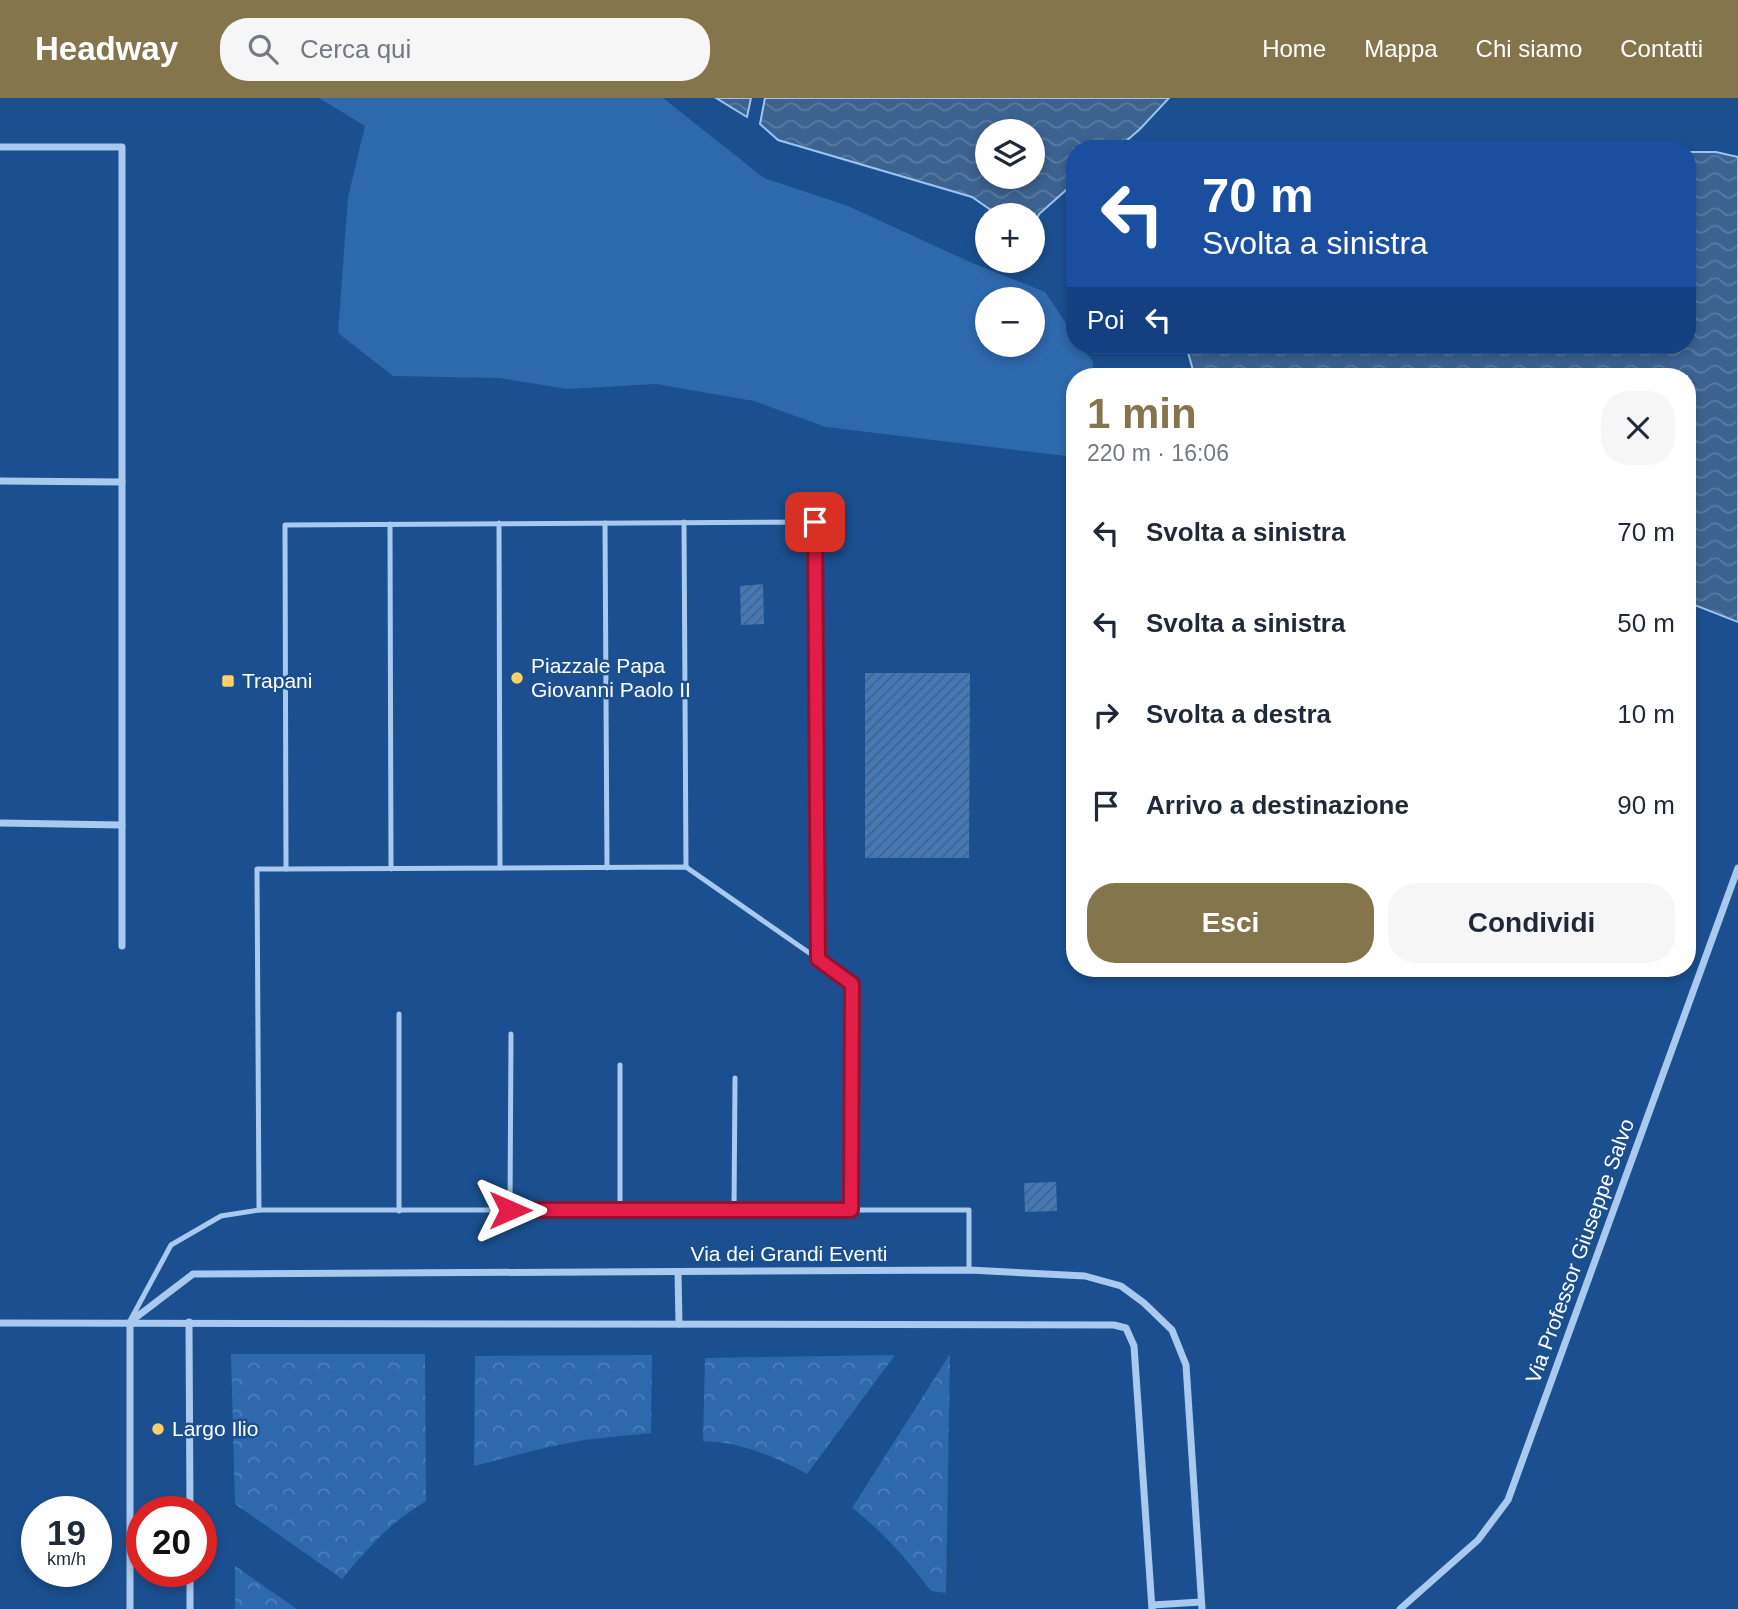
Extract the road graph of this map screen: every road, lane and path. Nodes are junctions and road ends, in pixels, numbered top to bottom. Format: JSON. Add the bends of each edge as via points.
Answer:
{"nodes":[{"id":1,"x":0,"y":147,"type":"edge"},
{"id":2,"x":0,"y":481,"type":"edge"},
{"id":3,"x":122,"y":482,"type":"junction"},
{"id":4,"x":684,"y":522,"type":"junction"},
{"id":5,"x":499,"y":523,"type":"junction"},
{"id":6,"x":605,"y":523,"type":"junction"},
{"id":7,"x":390,"y":524,"type":"junction"},
{"id":8,"x":0,"y":823,"type":"edge"},
{"id":9,"x":122,"y":825,"type":"junction"},
{"id":10,"x":686,"y":867,"type":"junction"},
{"id":11,"x":500,"y":868,"type":"junction"},
{"id":12,"x":607,"y":868,"type":"junction"},
{"id":13,"x":1738,"y":868,"type":"edge"},
{"id":14,"x":286,"y":869,"type":"junction"},
{"id":15,"x":391,"y":869,"type":"junction"},
{"id":16,"x":122,"y":946,"type":"dead end"},
{"id":17,"x":818,"y":959,"type":"junction"},
{"id":18,"x":399,"y":1014,"type":"dead end"},
{"id":19,"x":511,"y":1034,"type":"dead end"},
{"id":20,"x":620,"y":1065,"type":"dead end"},
{"id":21,"x":735,"y":1078,"type":"dead end"},
{"id":22,"x":259,"y":1210,"type":"junction"},
{"id":23,"x":510,"y":1210,"type":"junction"},
{"id":24,"x":620,"y":1210,"type":"junction"},
{"id":25,"x":734,"y":1210,"type":"junction"},
{"id":26,"x":851,"y":1210,"type":"junction"},
{"id":27,"x":399,"y":1211,"type":"junction"},
{"id":28,"x":969,"y":1270,"type":"junction"},
{"id":29,"x":678,"y":1272,"type":"junction"},
{"id":30,"x":190,"y":1322,"type":"junction"},
{"id":31,"x":0,"y":1323,"type":"edge"},
{"id":32,"x":130,"y":1323,"type":"junction"},
{"id":33,"x":679,"y":1324,"type":"junction"},
{"id":34,"x":190,"y":1496,"type":"edge"},
{"id":35,"x":190,"y":1587,"type":"edge"},
{"id":36,"x":1202,"y":1606,"type":"edge"},
{"id":37,"x":1152,"y":1607,"type":"edge"},
{"id":38,"x":130,"y":1609,"type":"edge"},
{"id":39,"x":190,"y":1609,"type":"edge"},
{"id":40,"x":1400,"y":1609,"type":"edge"}],
"edges":[{"from":1,"to":3,"type":"street","via":[[122,147]]},
{"from":2,"to":3,"type":"street"},
{"from":3,"to":9,"type":"street"},
{"from":4,"to":6,"type":"lane"},
{"from":4,"to":10,"type":"lane"},
{"from":4,"to":17,"type":"lane","via":[[815,522]]},
{"from":5,"to":6,"type":"lane"},
{"from":5,"to":7,"type":"lane"},
{"from":5,"to":11,"type":"lane"},
{"from":6,"to":12,"type":"lane"},
{"from":7,"to":14,"type":"lane","via":[[285,525]]},
{"from":7,"to":15,"type":"lane"},
{"from":8,"to":9,"type":"street"},
{"from":9,"to":16,"type":"street"},
{"from":10,"to":12,"type":"lane"},
{"from":10,"to":17,"type":"lane"},
{"from":11,"to":12,"type":"lane"},
{"from":11,"to":15,"type":"lane"},
{"from":13,"to":40,"type":"street","name":"Via Professor Giuseppe Salvo","via":[[1508,1500],[1478,1541]]},
{"from":14,"to":15,"type":"lane"},
{"from":14,"to":22,"type":"lane","via":[[257,869]]},
{"from":17,"to":26,"type":"lane","via":[[852,984]]},
{"from":18,"to":27,"type":"lane"},
{"from":19,"to":23,"type":"lane"},
{"from":20,"to":24,"type":"lane"},
{"from":21,"to":25,"type":"lane"},
{"from":22,"to":27,"type":"lane"},
{"from":22,"to":32,"type":"lane","via":[[221,1216],[171,1244]]},
{"from":23,"to":24,"type":"lane"},
{"from":23,"to":27,"type":"lane"},
{"from":24,"to":25,"type":"lane"},
{"from":25,"to":26,"type":"lane"},
{"from":26,"to":28,"type":"lane","via":[[969,1210]]},
{"from":28,"to":29,"type":"street","name":"Via dei Grandi Eventi"},
{"from":28,"to":36,"type":"street","name":"Via dei Grandi Eventi","via":[[1085,1276],[1121,1286],[1172,1330],[1186,1365]]},
{"from":29,"to":32,"type":"street","name":"Via dei Grandi Eventi","via":[[193,1274]]},
{"from":29,"to":33,"type":"street"},
{"from":30,"to":32,"type":"street","name":"Via dei Grandi Eventi"},
{"from":30,"to":33,"type":"street","name":"Via dei Grandi Eventi"},
{"from":30,"to":34,"type":"street"},
{"from":31,"to":32,"type":"street","name":"Via dei Grandi Eventi"},
{"from":32,"to":38,"type":"street"},
{"from":33,"to":37,"type":"street","name":"Via dei Grandi Eventi","via":[[1126,1328],[1134,1346]]},
{"from":35,"to":39,"type":"street"},
{"from":36,"to":37,"type":"street","name":"Via dei Grandi Eventi"}]}
